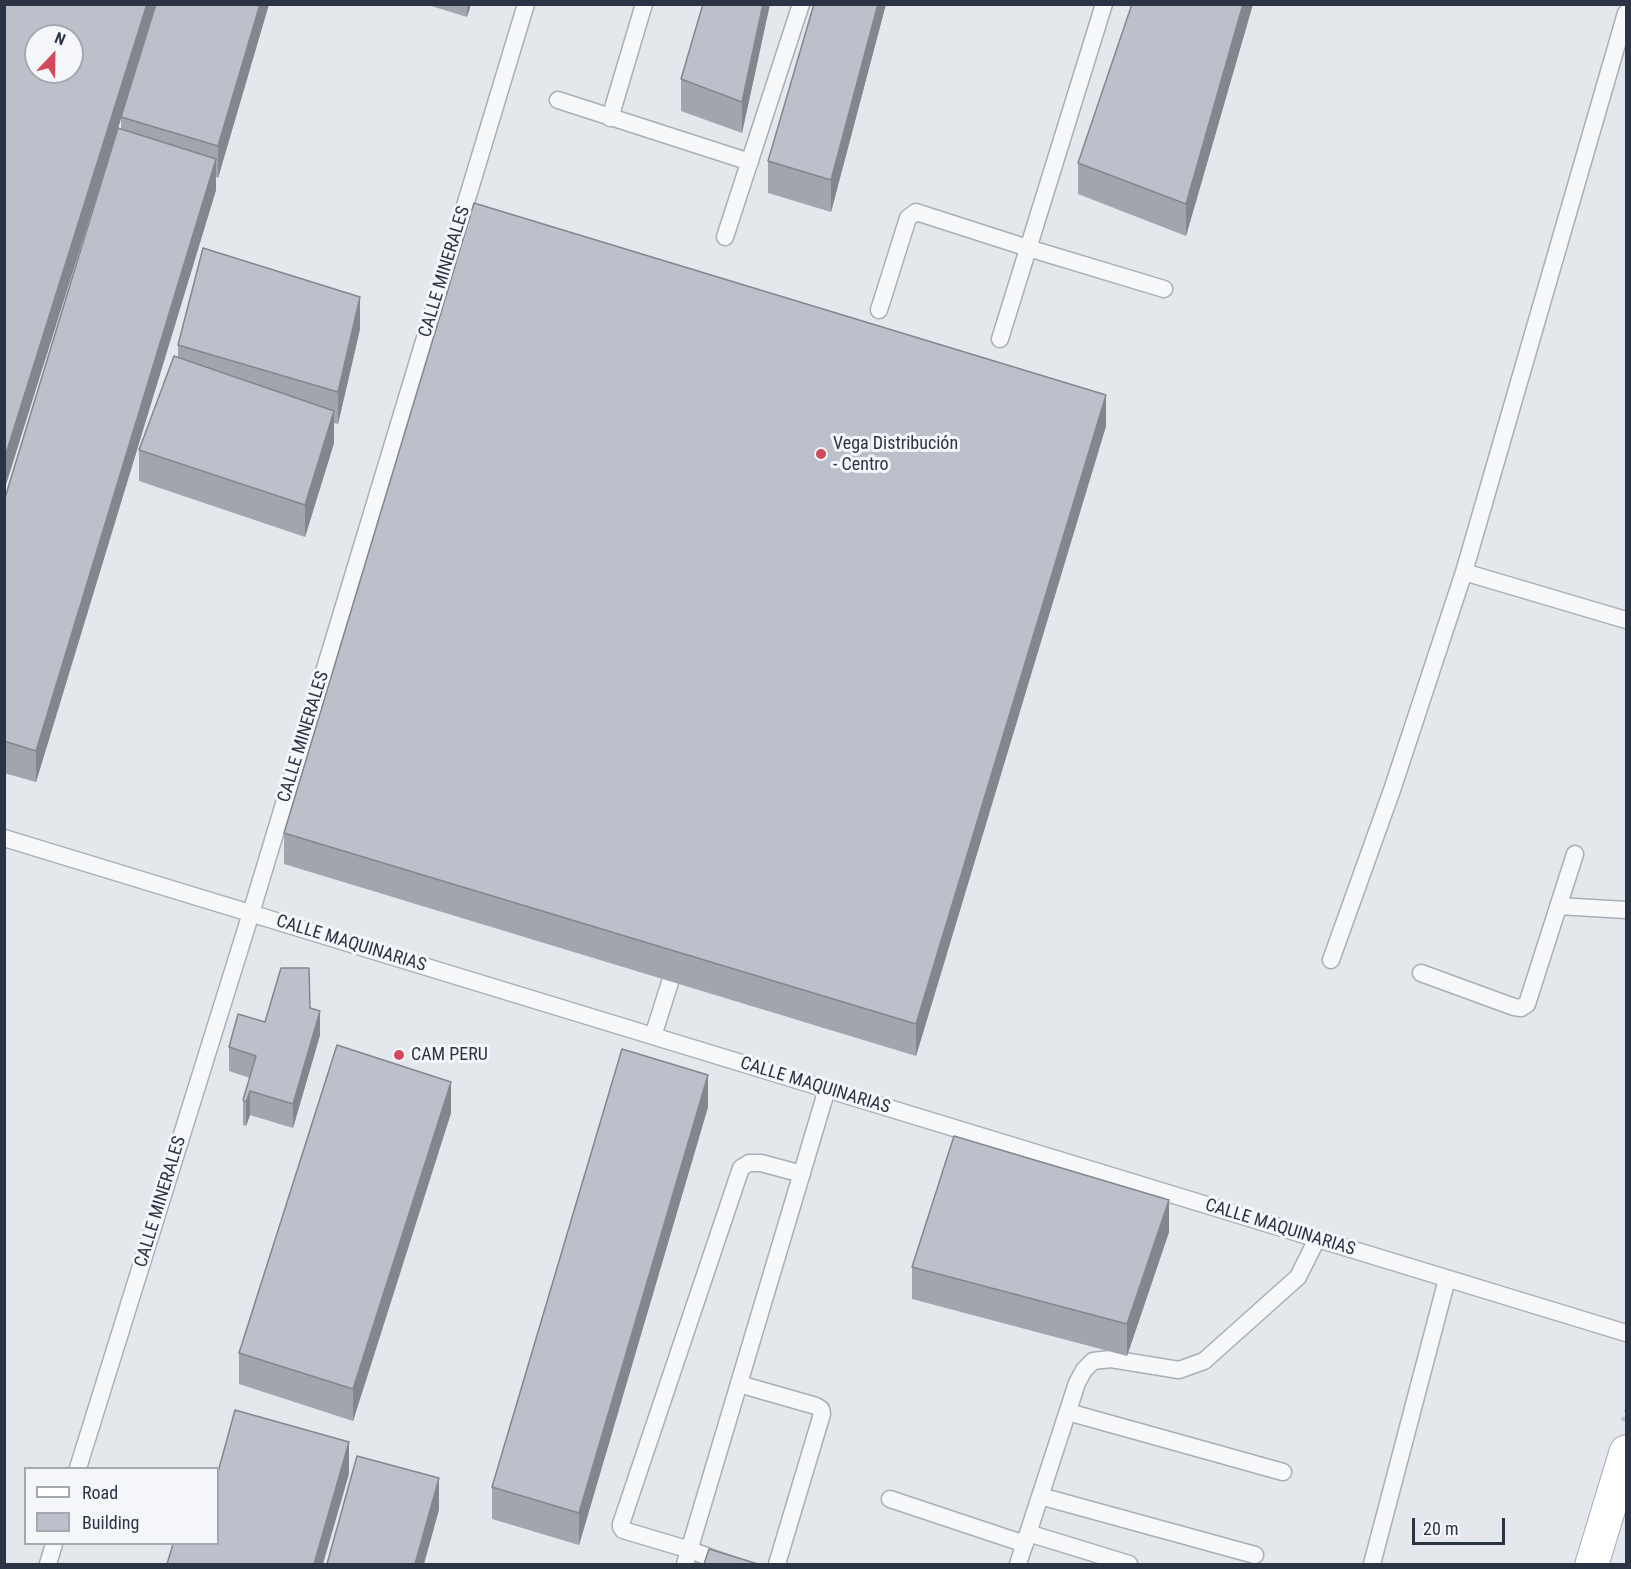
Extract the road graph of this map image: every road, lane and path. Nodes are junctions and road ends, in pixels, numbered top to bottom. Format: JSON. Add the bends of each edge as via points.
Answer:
{"nodes":[{"id":1,"x":526,"y":4,"type":"edge"},
{"id":2,"x":644,"y":4,"type":"edge"},
{"id":3,"x":801,"y":4,"type":"edge"},
{"id":4,"x":1104,"y":4,"type":"edge"},
{"id":5,"x":1626,"y":13,"type":"edge"},
{"id":6,"x":558,"y":100,"type":"dead end"},
{"id":7,"x":610,"y":118,"type":"junction"},
{"id":8,"x":750,"y":162,"type":"junction"},
{"id":9,"x":725,"y":237,"type":"dead end"},
{"id":10,"x":1028,"y":248,"type":"junction"},
{"id":11,"x":1164,"y":289,"type":"dead end"},
{"id":12,"x":879,"y":310,"type":"dead end"},
{"id":13,"x":1000,"y":339,"type":"dead end"},
{"id":14,"x":1464,"y":572,"type":"junction"},
{"id":15,"x":1626,"y":620,"type":"edge"},
{"id":16,"x":4,"y":838,"type":"edge"},
{"id":17,"x":1575,"y":854,"type":"dead end"},
{"id":18,"x":1558,"y":906,"type":"junction"},
{"id":19,"x":1626,"y":910,"type":"edge"},
{"id":20,"x":251,"y":913,"type":"junction"},
{"id":21,"x":681,"y":945,"type":"edge"},
{"id":22,"x":1331,"y":960,"type":"dead end"},
{"id":23,"x":1421,"y":973,"type":"dead end"},
{"id":24,"x":653,"y":1036,"type":"junction"},
{"id":25,"x":827,"y":1089,"type":"junction"},
{"id":26,"x":802,"y":1174,"type":"junction"},
{"id":27,"x":1317,"y":1239,"type":"junction"},
{"id":28,"x":1447,"y":1279,"type":"junction"},
{"id":29,"x":1626,"y":1333,"type":"edge"},
{"id":30,"x":739,"y":1384,"type":"junction"},
{"id":31,"x":1068,"y":1412,"type":"junction"},
{"id":32,"x":1626,"y":1452,"type":"edge"},
{"id":33,"x":78,"y":1467,"type":"edge"},
{"id":34,"x":1283,"y":1472,"type":"dead end"},
{"id":35,"x":1040,"y":1496,"type":"junction"},
{"id":36,"x":890,"y":1499,"type":"dead end"},
{"id":37,"x":1026,"y":1539,"type":"junction"},
{"id":38,"x":54,"y":1545,"type":"edge"},
{"id":39,"x":1255,"y":1555,"type":"dead end"},
{"id":40,"x":687,"y":1557,"type":"edge"},
{"id":41,"x":48,"y":1564,"type":"edge"},
{"id":42,"x":728,"y":1564,"type":"edge"},
{"id":43,"x":777,"y":1564,"type":"edge"},
{"id":44,"x":1018,"y":1564,"type":"edge"},
{"id":45,"x":1129,"y":1564,"type":"edge"},
{"id":46,"x":1372,"y":1564,"type":"edge"},
{"id":47,"x":1592,"y":1564,"type":"edge"}],
"edges":[{"from":1,"to":20,"type":"lane","name":"CALLE MINERALES"},
{"from":2,"to":7,"type":"lane"},
{"from":3,"to":8,"type":"lane"},
{"from":4,"to":10,"type":"lane"},
{"from":5,"to":14,"type":"lane"},
{"from":6,"to":7,"type":"lane"},
{"from":7,"to":8,"type":"lane"},
{"from":8,"to":9,"type":"lane"},
{"from":10,"to":11,"type":"lane"},
{"from":10,"to":12,"type":"lane","via":[[916,212],[908,218]]},
{"from":10,"to":13,"type":"lane"},
{"from":14,"to":15,"type":"lane"},
{"from":14,"to":22,"type":"lane"},
{"from":16,"to":20,"type":"lane","name":"CALLE MAQUINARIAS"},
{"from":17,"to":18,"type":"lane"},
{"from":18,"to":19,"type":"lane"},
{"from":18,"to":23,"type":"lane","via":[[1527,1004],[1521,1008]]},
{"from":20,"to":24,"type":"lane","name":"CALLE MAQUINARIAS"},
{"from":20,"to":33,"type":"lane","name":"CALLE MINERALES"},
{"from":21,"to":24,"type":"lane"},
{"from":24,"to":25,"type":"lane","name":"CALLE MAQUINARIAS"},
{"from":25,"to":26,"type":"lane"},
{"from":25,"to":27,"type":"lane","name":"CALLE MAQUINARIAS"},
{"from":26,"to":30,"type":"lane"},
{"from":26,"to":40,"type":"lane","via":[[761,1163],[741,1168],[621,1524],[623,1530]]},
{"from":27,"to":28,"type":"lane","name":"CALLE MAQUINARIAS"},
{"from":27,"to":31,"type":"lane","via":[[1298,1277],[1204,1361],[1179,1370],[1110,1359],[1093,1361],[1077,1383]]},
{"from":28,"to":29,"type":"lane","name":"CALLE MAQUINARIAS"},
{"from":28,"to":46,"type":"lane"},
{"from":30,"to":40,"type":"lane"},
{"from":30,"to":43,"type":"lane","via":[[821,1409]]},
{"from":31,"to":34,"type":"lane"},
{"from":31,"to":35,"type":"lane"},
{"from":32,"to":47,"type":"main road"},
{"from":35,"to":37,"type":"lane"},
{"from":35,"to":39,"type":"lane"},
{"from":36,"to":37,"type":"lane"},
{"from":37,"to":44,"type":"lane"},
{"from":37,"to":45,"type":"lane"},
{"from":38,"to":41,"type":"lane"},
{"from":40,"to":42,"type":"lane"}]}
